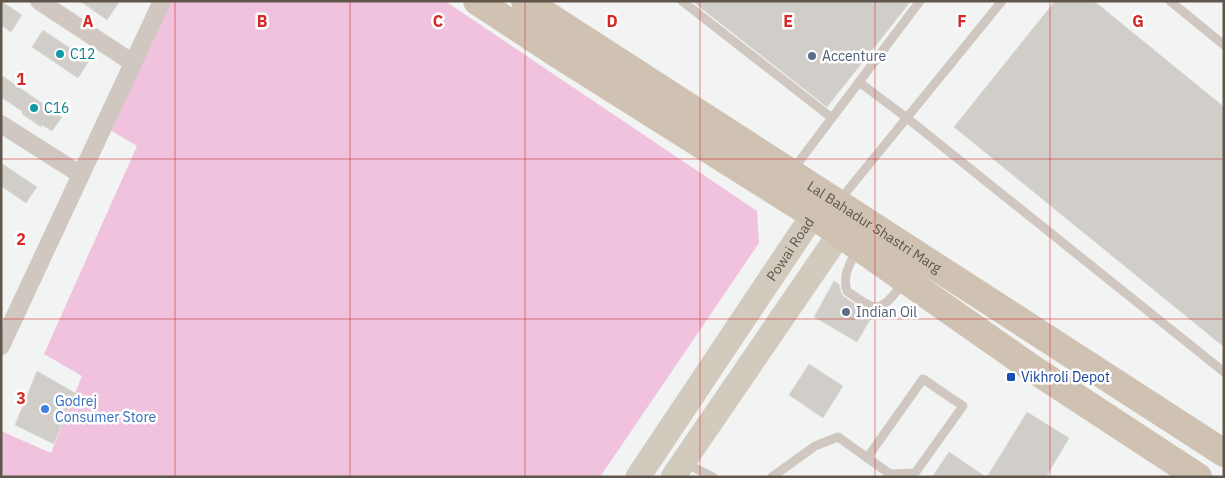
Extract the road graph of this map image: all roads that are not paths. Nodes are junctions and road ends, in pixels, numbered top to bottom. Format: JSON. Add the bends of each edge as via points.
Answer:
{"nodes":[{"id":1,"x":39,"y":1,"type":"edge"},
{"id":2,"x":162,"y":1,"type":"edge"},
{"id":3,"x":477,"y":1,"type":"edge"},
{"id":4,"x":525,"y":1,"type":"edge"},
{"id":5,"x":682,"y":1,"type":"edge"},
{"id":6,"x":920,"y":1,"type":"edge"},
{"id":7,"x":1002,"y":1,"type":"edge"},
{"id":8,"x":1170,"y":1,"type":"edge"},
{"id":9,"x":1224,"y":46,"type":"edge"},
{"id":10,"x":133,"y":63,"type":"junction"},
{"id":11,"x":859,"y":82,"type":"junction"},
{"id":12,"x":832,"y":118,"type":"junction"},
{"id":13,"x":907,"y":118,"type":"junction"},
{"id":14,"x":1,"y":124,"type":"edge"},
{"id":15,"x":798,"y":164,"type":"junction"},
{"id":16,"x":81,"y":175,"type":"junction"},
{"id":17,"x":845,"y":194,"type":"junction"},
{"id":18,"x":813,"y":215,"type":"junction"},
{"id":19,"x":849,"y":240,"type":"junction"},
{"id":20,"x":906,"y":280,"type":"junction"},
{"id":21,"x":1047,"y":339,"type":"junction"},
{"id":22,"x":1,"y":346,"type":"edge"},
{"id":23,"x":1030,"y":367,"type":"junction"},
{"id":24,"x":1224,"y":372,"type":"edge"},
{"id":25,"x":1224,"y":453,"type":"edge"},
{"id":26,"x":867,"y":458,"type":"junction"},
{"id":27,"x":678,"y":469,"type":"edge"},
{"id":28,"x":889,"y":476,"type":"edge"},
{"id":29,"x":638,"y":477,"type":"edge"},
{"id":30,"x":713,"y":477,"type":"edge"},
{"id":31,"x":772,"y":477,"type":"edge"},
{"id":32,"x":1198,"y":477,"type":"edge"}],
"edges":[{"from":1,"to":10,"type":"street"},
{"from":2,"to":10,"type":"street"},
{"from":3,"to":18,"type":"main road","name":"Lal Bahadur Shastri Marg"},
{"from":4,"to":15,"type":"main road","name":"Lal Bahadur Shastri Marg"},
{"from":5,"to":12,"type":"lane"},
{"from":6,"to":11,"type":"lane"},
{"from":7,"to":13,"type":"lane"},
{"from":8,"to":9,"type":"lane"},
{"from":10,"to":16,"type":"street"},
{"from":11,"to":12,"type":"lane"},
{"from":11,"to":13,"type":"lane"},
{"from":12,"to":15,"type":"lane"},
{"from":13,"to":17,"type":"lane"},
{"from":13,"to":24,"type":"lane"},
{"from":14,"to":16,"type":"street"},
{"from":15,"to":17,"type":"main road","name":"Lal Bahadur Shastri Marg"},
{"from":16,"to":22,"type":"street"},
{"from":17,"to":18,"type":"main road","name":"Powai Road"},
{"from":17,"to":19,"type":"main road"},
{"from":17,"to":21,"type":"main road","name":"Lal Bahadur Shastri Marg"},
{"from":18,"to":19,"type":"main road","name":"Lal Bahadur Shastri Marg"},
{"from":18,"to":29,"type":"main road","name":"Powai Road"},
{"from":19,"to":20,"type":"main road","name":"Lal Bahadur Shastri Marg"},
{"from":19,"to":20,"type":"lane","via":[[847,291],[872,307],[880,306]]},
{"from":19,"to":27,"type":"main road"},
{"from":20,"to":23,"type":"main road","name":"Lal Bahadur Shastri Marg"},
{"from":21,"to":23,"type":"main road"},
{"from":21,"to":25,"type":"main road","name":"Lal Bahadur Shastri Marg"},
{"from":23,"to":32,"type":"main road","name":"Lal Bahadur Shastri Marg"},
{"from":26,"to":28,"type":"lane"},
{"from":26,"to":28,"type":"lane","via":[[923,380],[962,406],[916,473]]},
{"from":26,"to":31,"type":"lane","via":[[838,437],[815,446]]},
{"from":27,"to":30,"type":"lane"}]}
